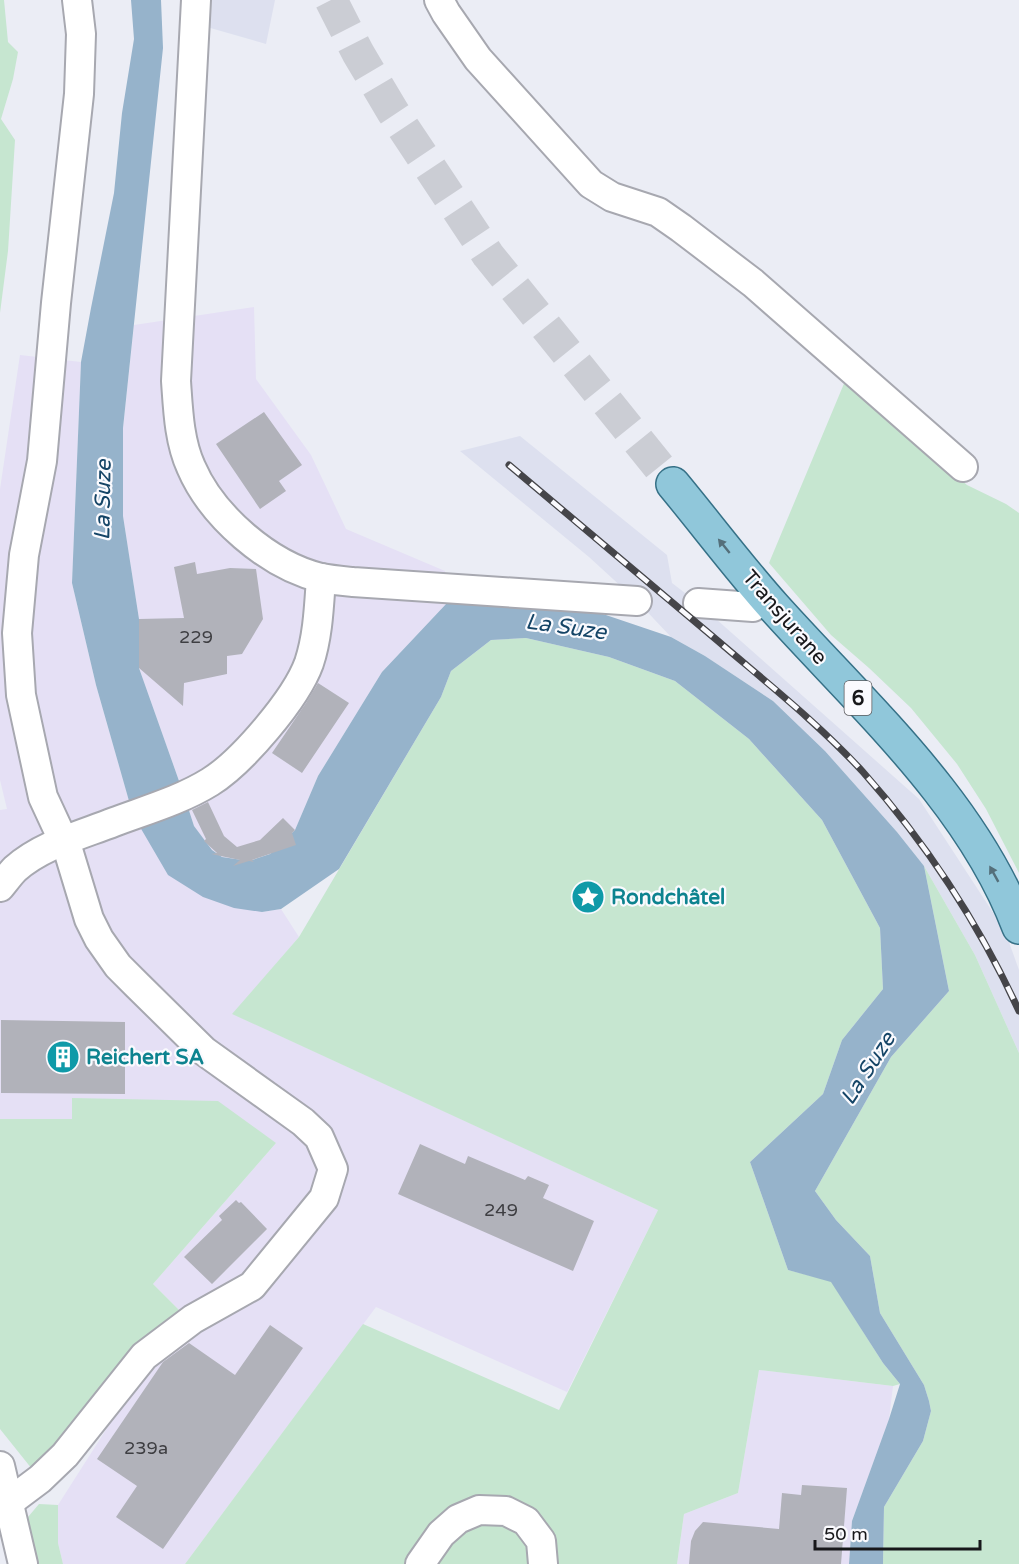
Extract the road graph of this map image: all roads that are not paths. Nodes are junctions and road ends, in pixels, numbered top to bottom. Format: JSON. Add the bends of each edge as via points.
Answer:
{"nodes":[{"id":1,"x":77,"y":0,"type":"edge"},
{"id":2,"x":196,"y":0,"type":"edge"},
{"id":3,"x":439,"y":0,"type":"edge"},
{"id":4,"x":963,"y":467,"type":"dead end"},
{"id":5,"x":673,"y":484,"type":"tunnel mouth"},
{"id":6,"x":321,"y":578,"type":"junction"},
{"id":7,"x":637,"y":601,"type":"dead end"},
{"id":8,"x":698,"y":603,"type":"dead end"},
{"id":9,"x":753,"y":607,"type":"dead end"},
{"id":10,"x":63,"y":842,"type":"junction"},
{"id":11,"x":0,"y":886,"type":"edge"},
{"id":12,"x":1019,"y":927,"type":"edge"},
{"id":13,"x":0,"y":1466,"type":"edge"},
{"id":14,"x":8,"y":1503,"type":"junction"},
{"id":15,"x":23,"y":1564,"type":"edge"},
{"id":16,"x":420,"y":1564,"type":"edge"},
{"id":17,"x":543,"y":1564,"type":"edge"}],
"edges":[{"from":1,"to":10,"type":"street","via":[[81,34],[79,94],[42,461],[24,555],[17,633],[21,695],[40,785]]},
{"from":2,"to":6,"type":"street","via":[[176,381],[184,447],[191,467],[221,514],[263,550]]},
{"from":3,"to":4,"type":"street","via":[[478,59],[591,184],[612,197],[658,212],[681,228],[753,283]]},
{"from":12,"to":5,"type":"main road","name":"Transjurane","number":"6","one_way":true,"via":[[970,833],[937,788],[772,605]]},
{"from":6,"to":7,"type":"street"},
{"from":6,"to":10,"type":"street","via":[[315,639],[308,665],[292,694],[240,758],[211,782],[184,795]]},
{"from":8,"to":9,"type":"street"},
{"from":10,"to":11,"type":"street","via":[[16,869]]},
{"from":10,"to":14,"type":"street","via":[[88,920],[118,966],[204,1051],[319,1137],[333,1170],[324,1198],[252,1286],[193,1319],[144,1356],[65,1455]]},
{"from":13,"to":14,"type":"street"},
{"from":14,"to":15,"type":"street"},
{"from":16,"to":17,"type":"street","via":[[441,1534],[458,1519],[479,1510],[506,1511],[526,1521],[541,1541]]}]}
